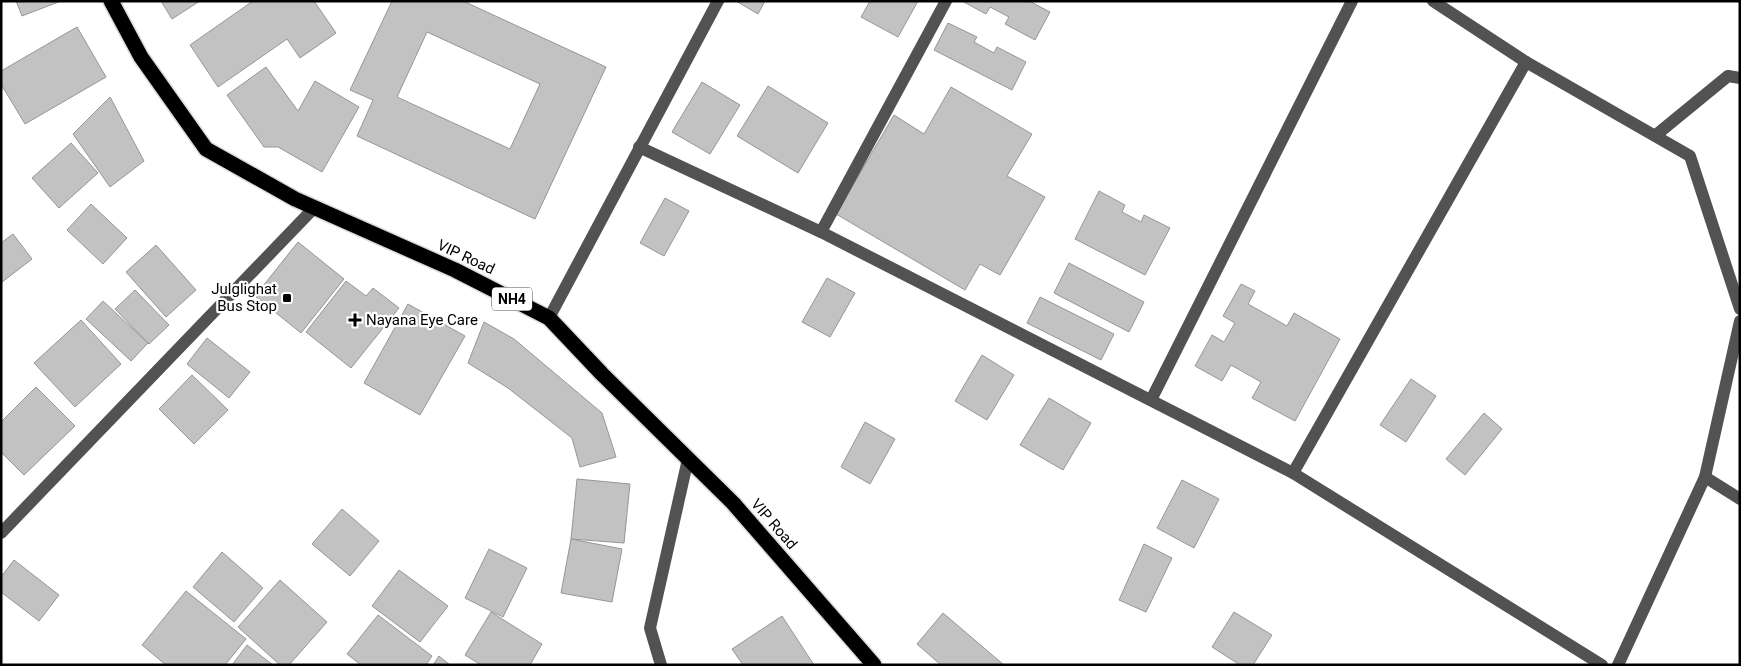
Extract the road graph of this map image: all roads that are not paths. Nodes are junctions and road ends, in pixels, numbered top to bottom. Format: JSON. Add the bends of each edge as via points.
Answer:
{"nodes":[{"id":1,"x":111,"y":1,"type":"edge"},
{"id":2,"x":718,"y":1,"type":"edge"},
{"id":3,"x":946,"y":1,"type":"edge"},
{"id":4,"x":1352,"y":1,"type":"edge"},
{"id":5,"x":1433,"y":1,"type":"edge"},
{"id":6,"x":1526,"y":62,"type":"junction"},
{"id":7,"x":1740,"y":78,"type":"edge"},
{"id":8,"x":1656,"y":135,"type":"junction"},
{"id":9,"x":640,"y":147,"type":"junction"},
{"id":10,"x":314,"y":208,"type":"junction"},
{"id":11,"x":821,"y":232,"type":"junction"},
{"id":12,"x":1740,"y":309,"type":"edge"},
{"id":13,"x":549,"y":318,"type":"junction"},
{"id":14,"x":1740,"y":321,"type":"edge"},
{"id":15,"x":1151,"y":400,"type":"junction"},
{"id":16,"x":688,"y":459,"type":"junction"},
{"id":17,"x":1293,"y":473,"type":"junction"},
{"id":18,"x":1705,"y":477,"type":"junction"},
{"id":19,"x":1740,"y":500,"type":"edge"},
{"id":20,"x":1,"y":533,"type":"edge"},
{"id":21,"x":661,"y":665,"type":"edge"},
{"id":22,"x":874,"y":665,"type":"edge"},
{"id":23,"x":1602,"y":665,"type":"edge"},
{"id":24,"x":1618,"y":665,"type":"edge"}],
"edges":[{"from":1,"to":10,"type":"highway","name":"VIP Road","number":"NH4","via":[[141,57],[206,149]]},
{"from":2,"to":9,"type":"street"},
{"from":3,"to":11,"type":"street"},
{"from":4,"to":15,"type":"street"},
{"from":5,"to":6,"type":"street"},
{"from":6,"to":8,"type":"street"},
{"from":6,"to":17,"type":"street"},
{"from":7,"to":8,"type":"street","via":[[1728,76]]},
{"from":8,"to":12,"type":"street","via":[[1690,156]]},
{"from":9,"to":11,"type":"street"},
{"from":9,"to":13,"type":"street"},
{"from":10,"to":13,"type":"highway","name":"VIP Road","number":"NH4","via":[[454,270]]},
{"from":10,"to":20,"type":"street"},
{"from":11,"to":15,"type":"street"},
{"from":13,"to":16,"type":"highway","name":"VIP Road","number":"NH4"},
{"from":14,"to":18,"type":"street"},
{"from":15,"to":17,"type":"street"},
{"from":16,"to":21,"type":"street","via":[[650,628]]},
{"from":16,"to":22,"type":"highway","name":"VIP Road","number":"NH4","via":[[733,503]]},
{"from":17,"to":23,"type":"street"},
{"from":18,"to":19,"type":"street"},
{"from":18,"to":24,"type":"street"}]}
